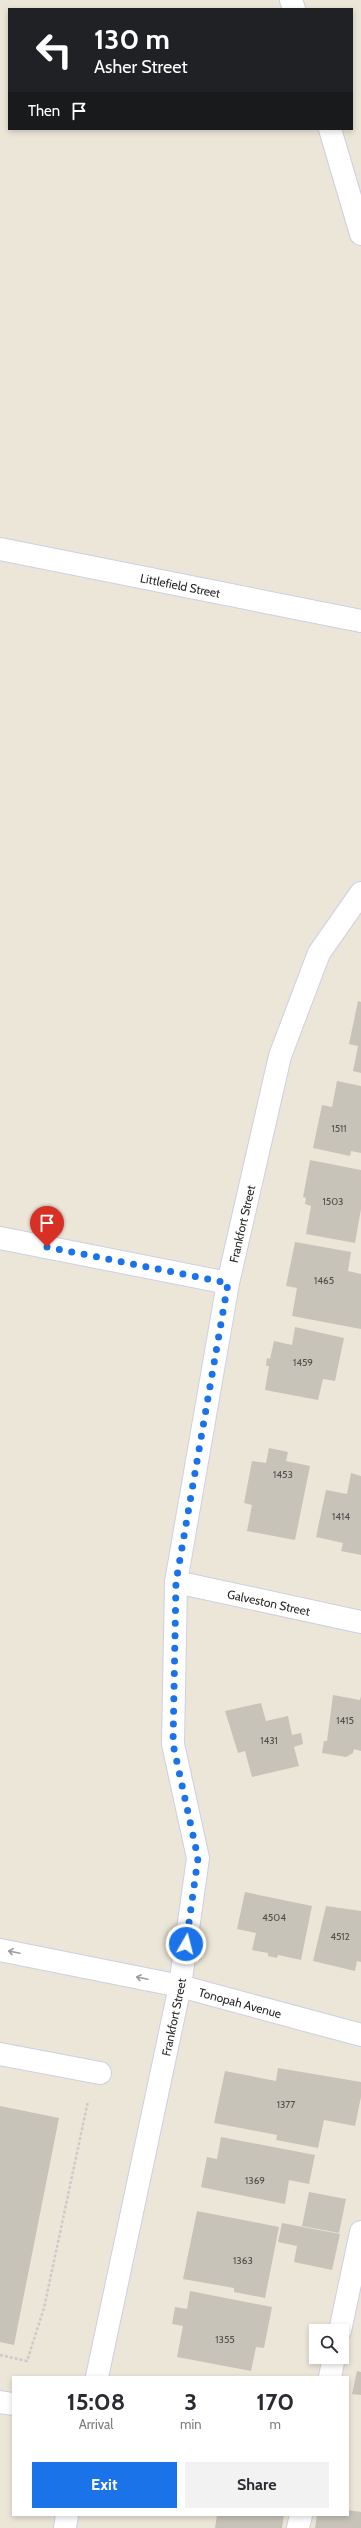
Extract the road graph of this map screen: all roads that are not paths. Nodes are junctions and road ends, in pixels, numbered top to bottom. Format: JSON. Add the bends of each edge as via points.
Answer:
{"nodes":[{"id":1,"x":330,"y":130,"type":"edge"},
{"id":2,"x":361,"y":234,"type":"edge"},
{"id":3,"x":0,"y":549,"type":"edge"},
{"id":4,"x":361,"y":621,"type":"edge"},
{"id":5,"x":361,"y":892,"type":"edge"},
{"id":6,"x":0,"y":1238,"type":"edge"},
{"id":7,"x":228,"y":1283,"type":"junction"},
{"id":8,"x":176,"y":1582,"type":"junction"},
{"id":9,"x":361,"y":1622,"type":"edge"},
{"id":10,"x":0,"y":1950,"type":"edge"},
{"id":11,"x":180,"y":1986,"type":"junction"},
{"id":12,"x":361,"y":2035,"type":"edge"},
{"id":13,"x":0,"y":2054,"type":"edge"},
{"id":14,"x":97,"y":2072,"type":"road end"},
{"id":15,"x":361,"y":2232,"type":"edge"},
{"id":16,"x":341,"y":2324,"type":"edge"},
{"id":17,"x":333,"y":2364,"type":"edge"},
{"id":18,"x":97,"y":2376,"type":"edge"},
{"id":19,"x":330,"y":2376,"type":"edge"},
{"id":20,"x":0,"y":2402,"type":"edge"},
{"id":21,"x":12,"y":2404,"type":"edge"},
{"id":22,"x":67,"y":2516,"type":"edge"},
{"id":23,"x":301,"y":2516,"type":"edge"},
{"id":24,"x":64,"y":2528,"type":"edge"},
{"id":25,"x":298,"y":2528,"type":"edge"}],
"edges":[{"from":1,"to":2,"type":"street"},
{"from":3,"to":4,"type":"street","name":"Littlefield Street"},
{"from":5,"to":7,"type":"street","name":"Frankfort Street","via":[[319,953],[280,1056]]},
{"from":6,"to":7,"type":"street"},
{"from":7,"to":8,"type":"street","name":"Frankfort Street"},
{"from":8,"to":9,"type":"street","name":"Galveston Street"},
{"from":8,"to":11,"type":"street","name":"Frankfort Street","via":[[173,1744],[198,1858]]},
{"from":11,"to":10,"type":"street","name":"Tonopah Avenue","one_way":true},
{"from":11,"to":12,"type":"street","name":"Tonopah Avenue"},
{"from":11,"to":18,"type":"street","name":"Frankfort Street"},
{"from":13,"to":14,"type":"street"},
{"from":15,"to":16,"type":"street"},
{"from":17,"to":19,"type":"street"},
{"from":20,"to":21,"type":"street"},
{"from":22,"to":24,"type":"street"},
{"from":23,"to":25,"type":"street"}]}
